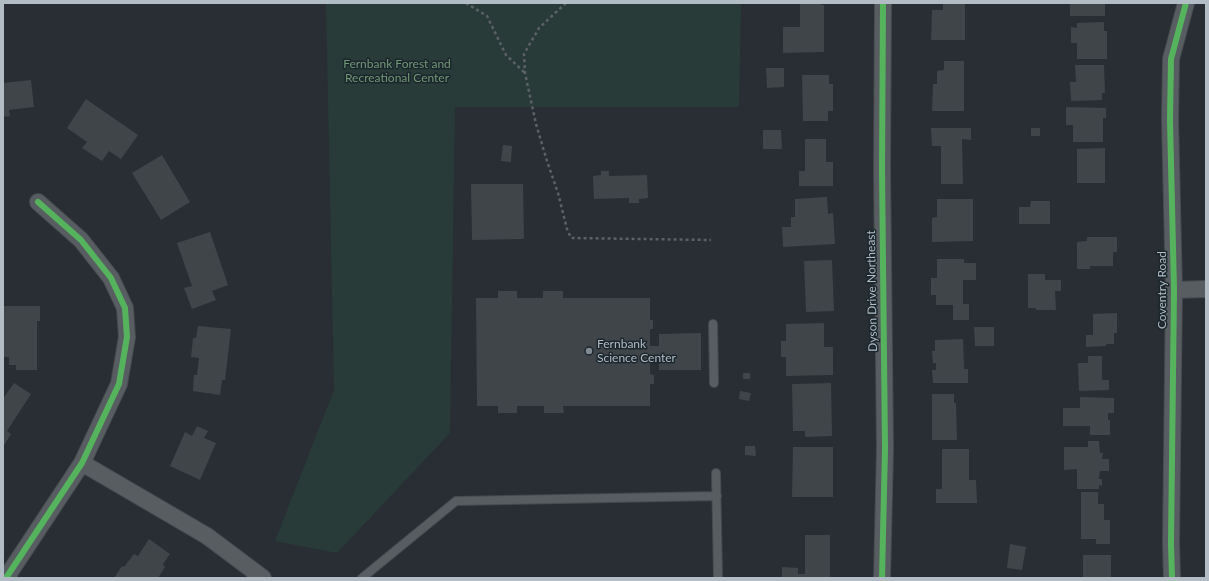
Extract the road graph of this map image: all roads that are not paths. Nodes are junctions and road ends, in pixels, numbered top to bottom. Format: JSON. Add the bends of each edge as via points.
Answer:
{"nodes":[{"id":1,"x":883,"y":3,"type":"edge"},
{"id":2,"x":1186,"y":3,"type":"edge"},
{"id":3,"x":38,"y":202,"type":"dead end"},
{"id":4,"x":1206,"y":289,"type":"edge"},
{"id":5,"x":1174,"y":290,"type":"junction"},
{"id":6,"x":713,"y":324,"type":"dead end"},
{"id":7,"x":714,"y":383,"type":"dead end"},
{"id":8,"x":82,"y":463,"type":"junction"},
{"id":9,"x":716,"y":473,"type":"dead end"},
{"id":10,"x":716,"y":496,"type":"junction"},
{"id":11,"x":6,"y":578,"type":"edge"},
{"id":12,"x":263,"y":578,"type":"edge"},
{"id":13,"x":362,"y":578,"type":"edge"},
{"id":14,"x":718,"y":578,"type":"edge"},
{"id":15,"x":882,"y":578,"type":"edge"},
{"id":16,"x":1172,"y":578,"type":"edge"}],
"edges":[{"from":1,"to":15,"type":"street","name":"Dyson Drive Northeast","via":[[885,449]]},
{"from":2,"to":5,"type":"street","name":"Coventry Road","via":[[1171,59]]},
{"from":3,"to":8,"type":"street","via":[[81,240],[110,278],[125,308],[127,337],[119,384]]},
{"from":4,"to":5,"type":"street"},
{"from":5,"to":16,"type":"street","name":"Coventry Road"},
{"from":6,"to":7,"type":"lane"},
{"from":8,"to":11,"type":"street"},
{"from":8,"to":12,"type":"street","via":[[207,536]]},
{"from":9,"to":10,"type":"lane"},
{"from":10,"to":13,"type":"lane","via":[[456,501]]},
{"from":10,"to":14,"type":"lane"}]}
